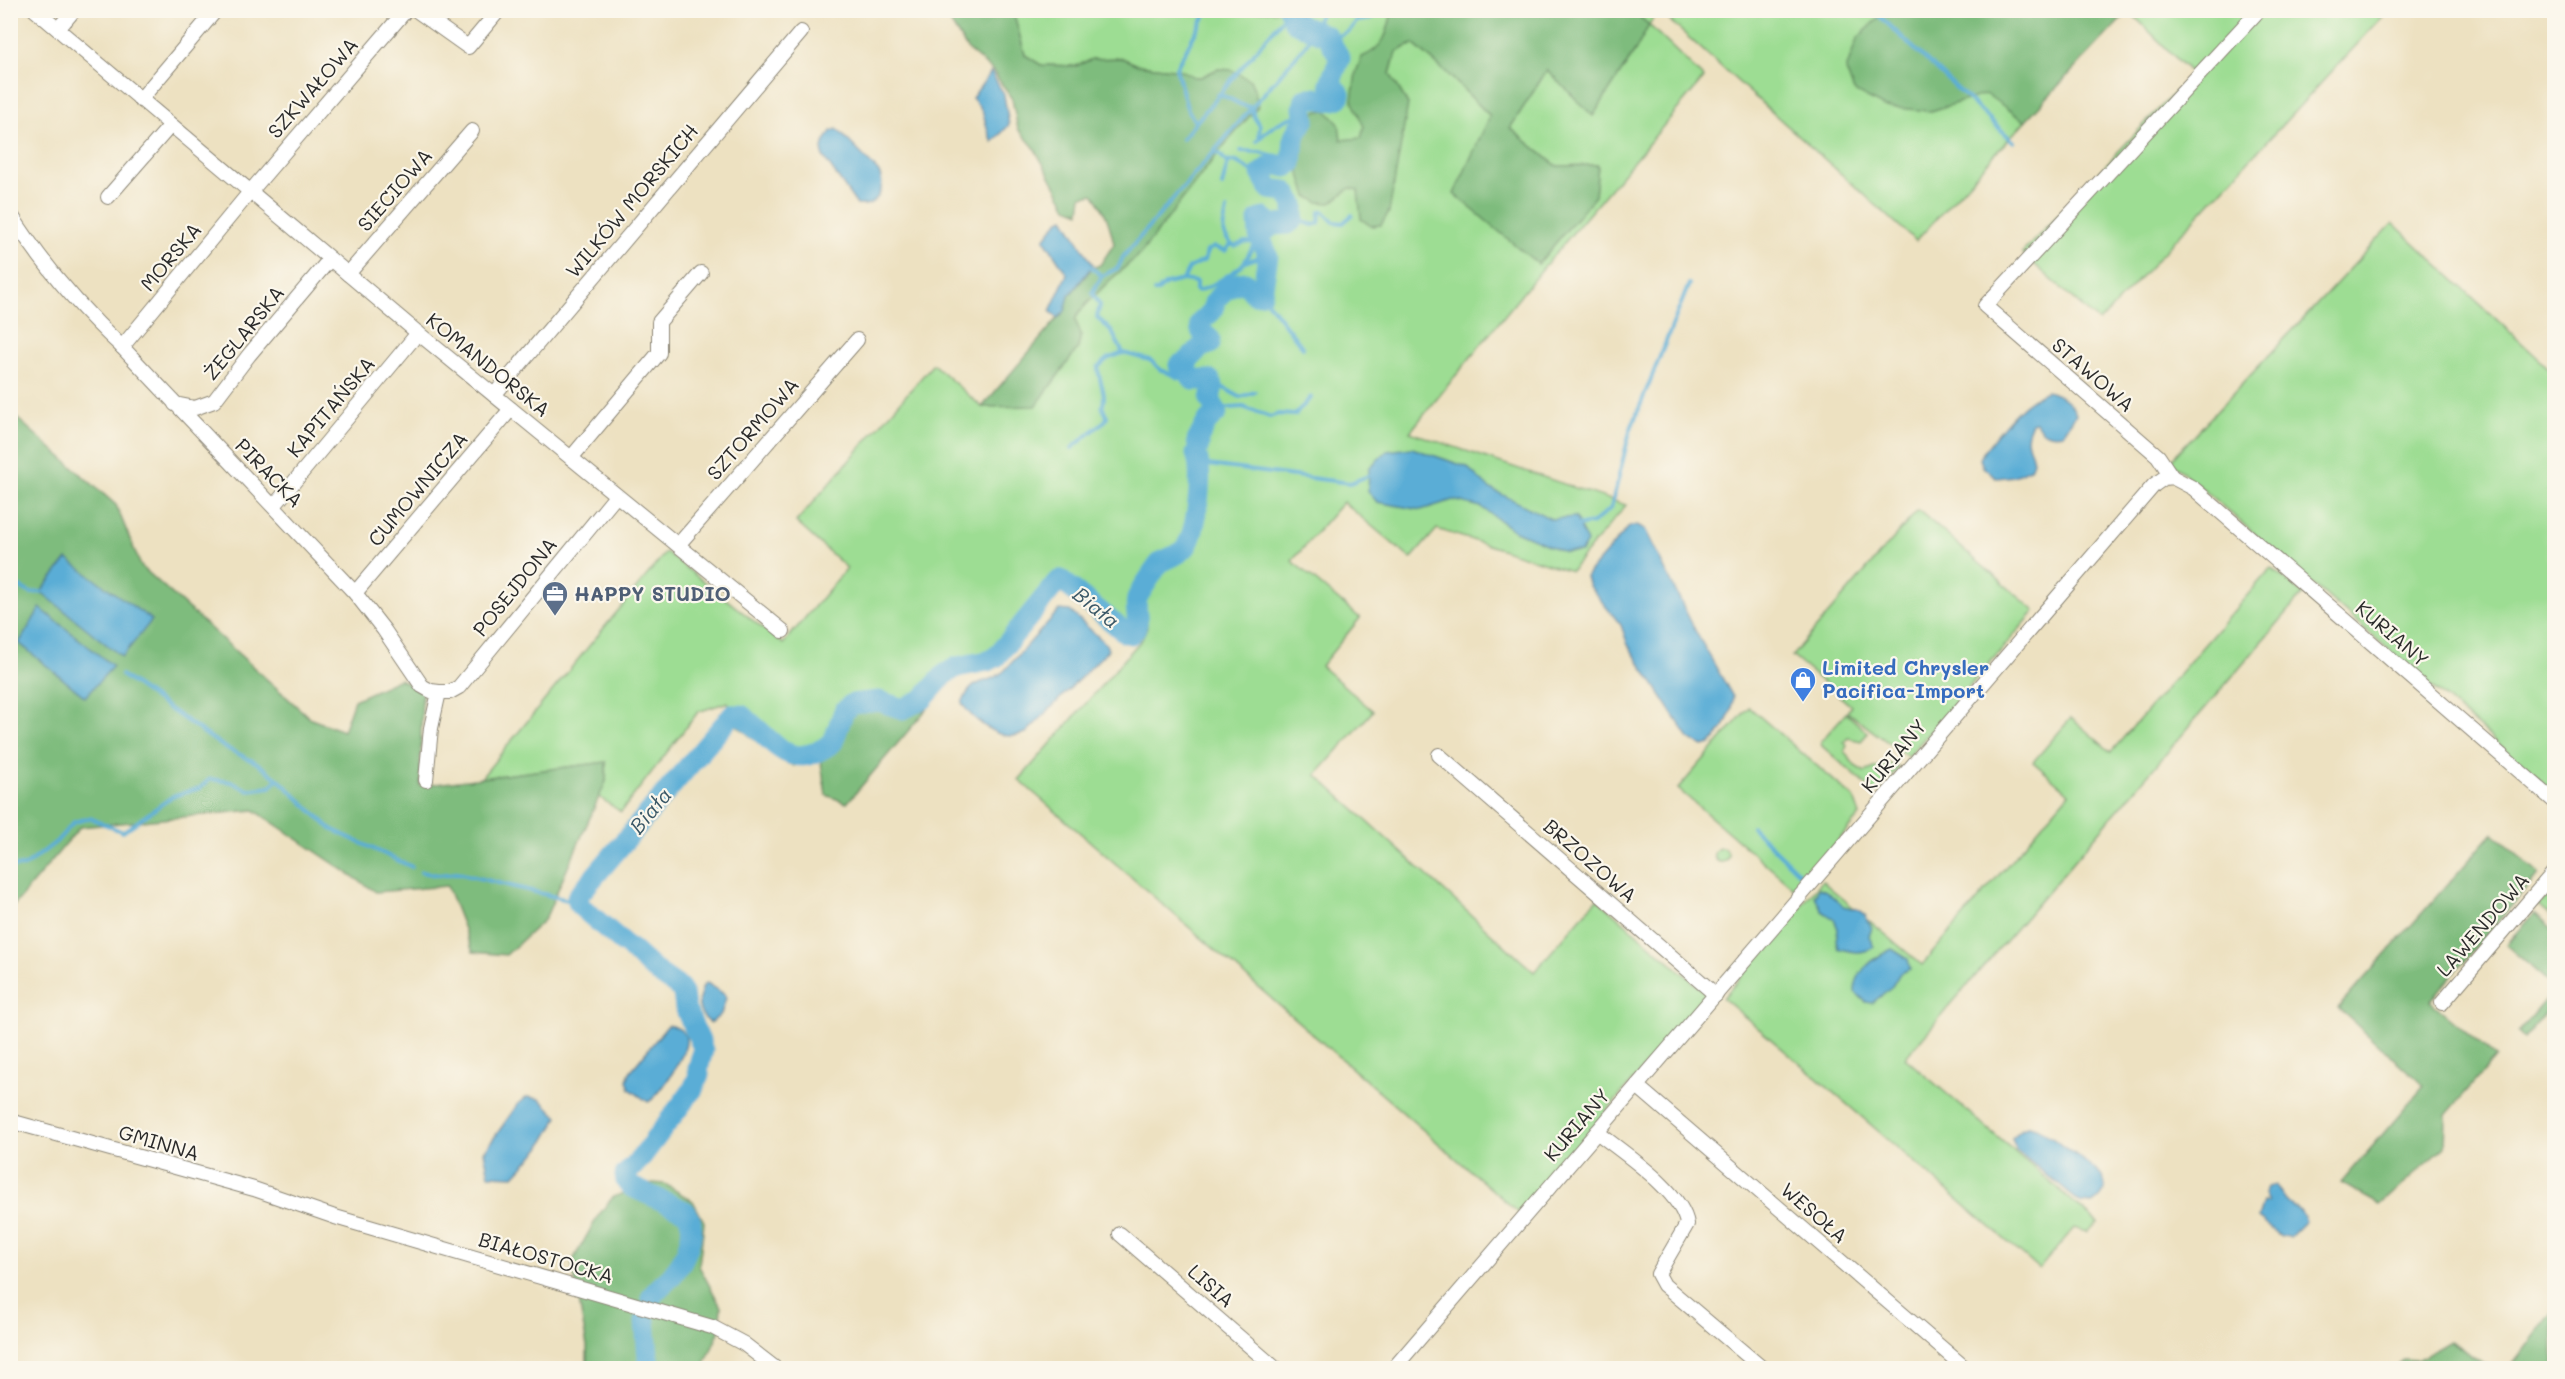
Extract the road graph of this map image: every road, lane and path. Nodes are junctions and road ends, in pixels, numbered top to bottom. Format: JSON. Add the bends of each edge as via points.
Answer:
{"nodes":[{"id":1,"x":35,"y":10,"type":"edge"},
{"id":2,"x":74,"y":10,"type":"edge"},
{"id":3,"x":216,"y":10,"type":"edge"},
{"id":4,"x":406,"y":10,"type":"edge"},
{"id":5,"x":416,"y":10,"type":"edge"},
{"id":6,"x":499,"y":10,"type":"edge"},
{"id":7,"x":2259,"y":10,"type":"edge"},
{"id":8,"x":58,"y":29,"type":"junction"},
{"id":9,"x":801,"y":32,"type":"dead end"},
{"id":10,"x":140,"y":100,"type":"junction"},
{"id":11,"x":171,"y":126,"type":"junction"},
{"id":12,"x":472,"y":132,"type":"dead end"},
{"id":13,"x":250,"y":192,"type":"junction"},
{"id":14,"x":108,"y":197,"type":"dead end"},
{"id":15,"x":10,"y":213,"type":"edge"},
{"id":16,"x":330,"y":259,"type":"junction"},
{"id":17,"x":701,"y":273,"type":"dead end"},
{"id":18,"x":348,"y":274,"type":"junction"},
{"id":19,"x":418,"y":333,"type":"junction"},
{"id":20,"x":857,"y":339,"type":"dead end"},
{"id":21,"x":122,"y":347,"type":"junction"},
{"id":22,"x":494,"y":395,"type":"junction"},
{"id":23,"x":176,"y":404,"type":"junction"},
{"id":24,"x":511,"y":409,"type":"junction"},
{"id":25,"x":571,"y":458,"type":"junction"},
{"id":26,"x":2172,"y":477,"type":"junction"},
{"id":27,"x":616,"y":496,"type":"junction"},
{"id":28,"x":274,"y":506,"type":"junction"},
{"id":29,"x":678,"y":545,"type":"junction"},
{"id":30,"x":355,"y":593,"type":"junction"},
{"id":31,"x":783,"y":632,"type":"dead end"},
{"id":32,"x":439,"y":692,"type":"junction"},
{"id":33,"x":1439,"y":755,"type":"dead end"},
{"id":34,"x":426,"y":780,"type":"dead end"},
{"id":35,"x":2554,"y":801,"type":"edge"},
{"id":36,"x":2554,"y":872,"type":"edge"},
{"id":37,"x":1716,"y":995,"type":"junction"},
{"id":38,"x":2442,"y":1003,"type":"dead end"},
{"id":39,"x":1637,"y":1086,"type":"junction"},
{"id":40,"x":10,"y":1121,"type":"edge"},
{"id":41,"x":1597,"y":1132,"type":"junction"},
{"id":42,"x":297,"y":1203,"type":"joint"},
{"id":43,"x":1120,"y":1234,"type":"dead end"},
{"id":44,"x":775,"y":1368,"type":"edge"},
{"id":45,"x":1275,"y":1368,"type":"edge"},
{"id":46,"x":1394,"y":1368,"type":"edge"},
{"id":47,"x":1762,"y":1368,"type":"edge"},
{"id":48,"x":1965,"y":1368,"type":"edge"}],
"edges":[{"from":1,"to":8,"type":"street","name":"KOMANDORSKA"},
{"from":2,"to":8,"type":"street"},
{"from":3,"to":10,"type":"street"},
{"from":4,"to":13,"type":"street","name":"SZKWAŁOWA"},
{"from":5,"to":6,"type":"street","via":[[468,47]]},
{"from":7,"to":26,"type":"street","name":"STAWOWA","via":[[1985,306],[2158,456]]},
{"from":8,"to":10,"type":"street","name":"KOMANDORSKA"},
{"from":9,"to":22,"type":"street","name":"WILKÓW MORSKICH"},
{"from":10,"to":11,"type":"street","name":"KOMANDORSKA"},
{"from":11,"to":13,"type":"street","name":"KOMANDORSKA"},
{"from":11,"to":14,"type":"street"},
{"from":12,"to":18,"type":"street","name":"SIECIOWA"},
{"from":13,"to":16,"type":"street","name":"KOMANDORSKA"},
{"from":13,"to":21,"type":"street","name":"MORSKA"},
{"from":15,"to":21,"type":"street","name":"PIRACKA","via":[[33,249],[84,312]]},
{"from":16,"to":18,"type":"street","name":"KOMANDORSKA"},
{"from":16,"to":23,"type":"street","name":"ŻEGLARSKA","via":[[214,401],[195,408]]},
{"from":17,"to":25,"type":"street","via":[[659,322],[659,353]]},
{"from":18,"to":19,"type":"street","name":"KOMANDORSKA"},
{"from":19,"to":22,"type":"street","name":"KOMANDORSKA"},
{"from":19,"to":28,"type":"street","name":"KAPITAŃSKA"},
{"from":20,"to":29,"type":"street","name":"SZTORMOWA"},
{"from":21,"to":23,"type":"street","name":"PIRACKA"},
{"from":22,"to":24,"type":"street","name":"KOMANDORSKA"},
{"from":23,"to":28,"type":"street","name":"PIRACKA"},
{"from":24,"to":25,"type":"street","name":"KOMANDORSKA"},
{"from":24,"to":30,"type":"street","name":"CUMOWNICZA"},
{"from":25,"to":27,"type":"street","name":"KOMANDORSKA"},
{"from":26,"to":35,"type":"street","name":"KURIANY","via":[[2193,488]]},
{"from":26,"to":37,"type":"street","name":"KURIANY","via":[[2164,478],[2146,494]]},
{"from":27,"to":29,"type":"street","name":"KOMANDORSKA"},
{"from":27,"to":32,"type":"street","name":"POSEJDONA","via":[[459,687]]},
{"from":28,"to":30,"type":"street","name":"PIRACKA"},
{"from":29,"to":31,"type":"street","name":"KOMANDORSKA"},
{"from":30,"to":32,"type":"street","name":"PIRACKA","via":[[416,679],[430,691]]},
{"from":32,"to":34,"type":"street"},
{"from":33,"to":37,"type":"street","name":"BRZOZOWA"},
{"from":36,"to":38,"type":"street","name":"LAWENDOWA"},
{"from":37,"to":39,"type":"street","name":"KURIANY"},
{"from":39,"to":41,"type":"street","name":"KURIANY"},
{"from":39,"to":48,"type":"street","name":"WESOŁA"},
{"from":40,"to":42,"type":"street","name":"GMINNA"},
{"from":41,"to":46,"type":"street","name":"KURIANY"},
{"from":41,"to":47,"type":"street","via":[[1672,1193],[1686,1215],[1687,1224],[1658,1274],[1664,1285]]},
{"from":42,"to":44,"type":"street","name":"BIAŁOSTOCKA","via":[[712,1327],[744,1344]]},
{"from":43,"to":45,"type":"street","name":"LISIA"}]}
